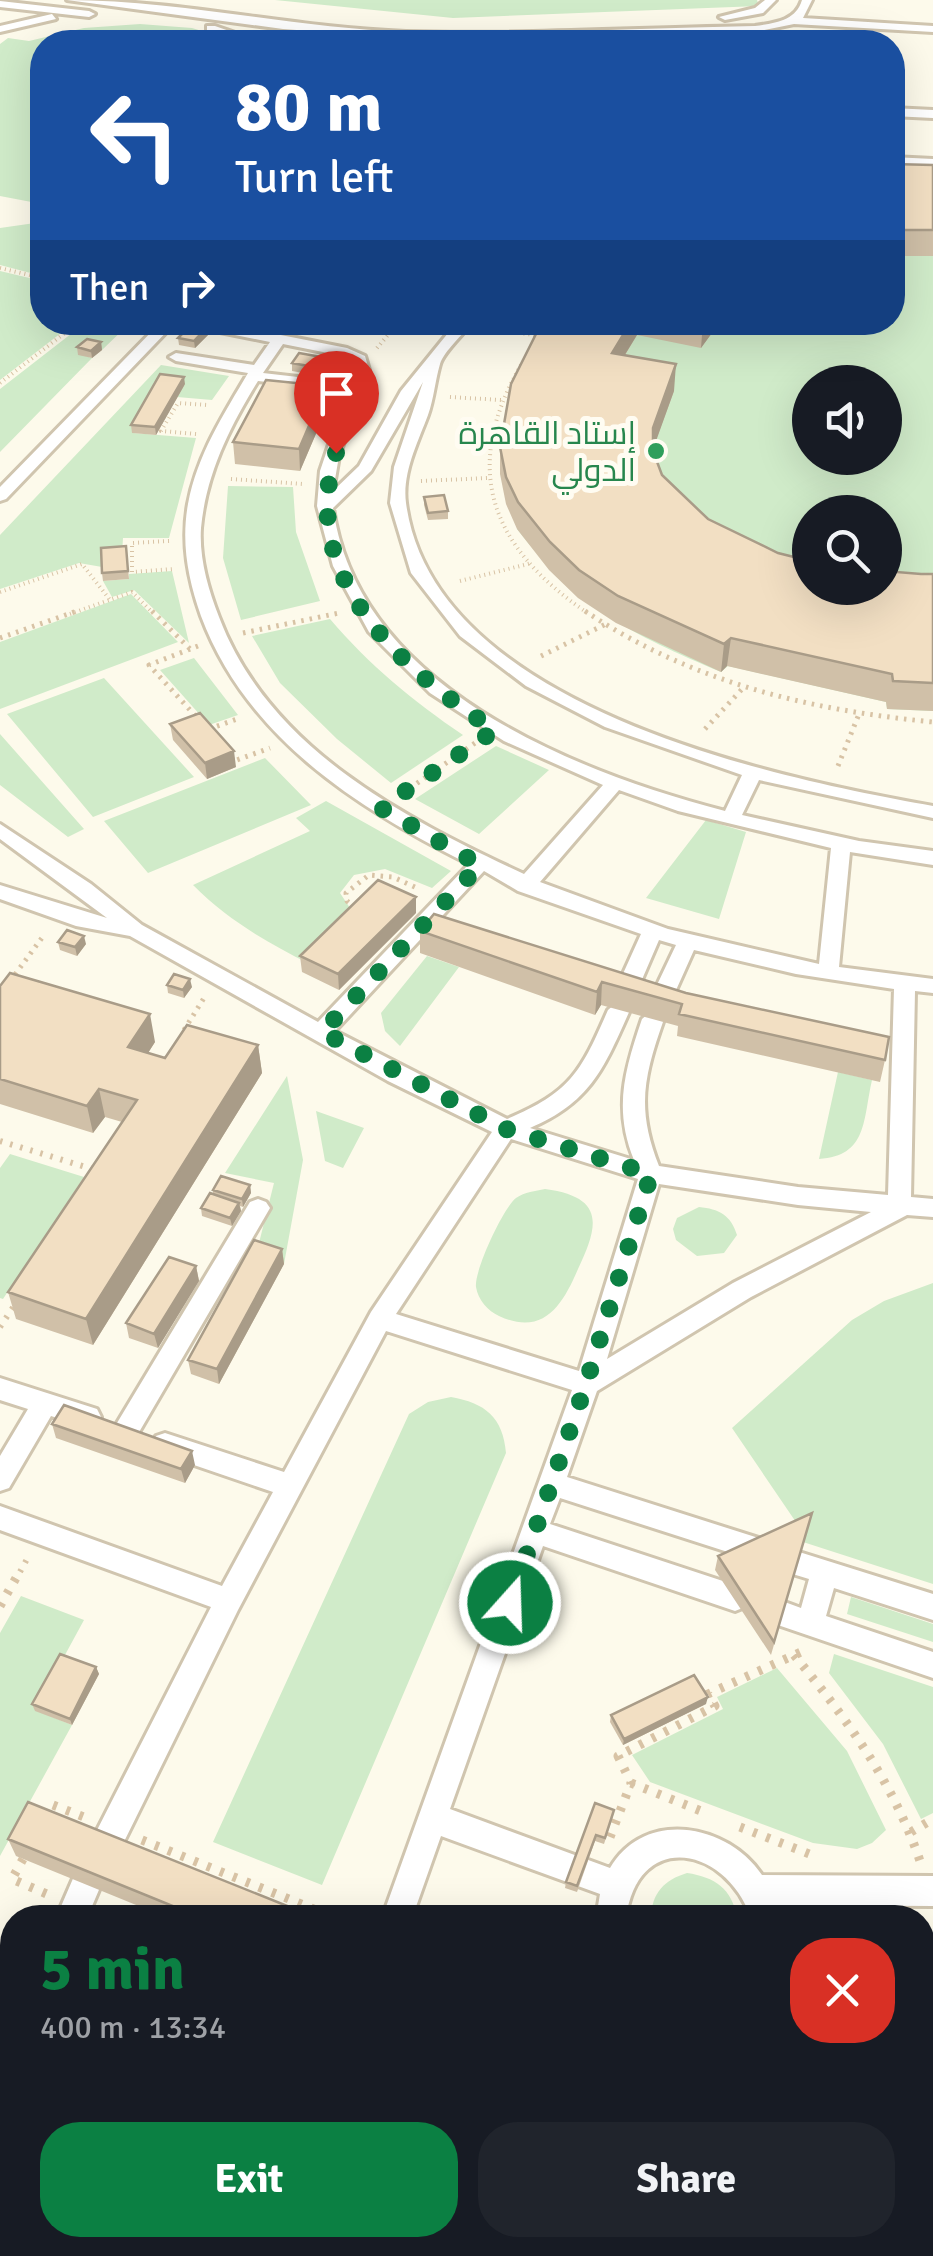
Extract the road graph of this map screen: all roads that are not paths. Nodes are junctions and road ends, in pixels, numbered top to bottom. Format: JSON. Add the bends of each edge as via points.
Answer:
{"nodes":[{"id":1,"x":154,"y":0,"type":"edge"},
{"id":2,"x":771,"y":0,"type":"edge"},
{"id":3,"x":807,"y":0,"type":"edge"},
{"id":4,"x":0,"y":4,"type":"edge"},
{"id":5,"x":71,"y":6,"type":"edge"},
{"id":6,"x":721,"y":8,"type":"dead end"},
{"id":7,"x":735,"y":16,"type":"junction"},
{"id":8,"x":794,"y":20,"type":"junction"},
{"id":9,"x":933,"y":28,"type":"edge"},
{"id":10,"x":0,"y":29,"type":"edge"},
{"id":11,"x":212,"y":30,"type":"edge"},
{"id":12,"x":324,"y":30,"type":"edge"},
{"id":13,"x":723,"y":30,"type":"edge"},
{"id":14,"x":905,"y":113,"type":"edge"},
{"id":15,"x":933,"y":114,"type":"edge"},
{"id":16,"x":905,"y":147,"type":"edge"},
{"id":17,"x":933,"y":148,"type":"edge"},
{"id":18,"x":905,"y":161,"type":"edge"},
{"id":19,"x":933,"y":163,"type":"edge"},
{"id":20,"x":156,"y":335,"type":"edge"},
{"id":21,"x":259,"y":335,"type":"edge"},
{"id":22,"x":463,"y":335,"type":"edge"},
{"id":23,"x":280,"y":339,"type":"junction"},
{"id":24,"x":176,"y":357,"type":"dead end"},
{"id":25,"x":433,"y":364,"type":"junction"},
{"id":26,"x":255,"y":373,"type":"junction"},
{"id":27,"x":356,"y":388,"type":"junction"},
{"id":28,"x":0,"y":496,"type":"edge"},
{"id":29,"x":327,"y":505,"type":"junction"},
{"id":30,"x":753,"y":773,"type":"junction"},
{"id":31,"x":615,"y":783,"type":"junction"},
{"id":32,"x":933,"y":812,"type":"edge"},
{"id":33,"x":731,"y":817,"type":"junction"},
{"id":34,"x":0,"y":830,"type":"edge"},
{"id":35,"x":841,"y":842,"type":"junction"},
{"id":36,"x":933,"y":858,"type":"edge"},
{"id":37,"x":480,"y":865,"type":"junction"},
{"id":38,"x":525,"y":886,"type":"junction"},
{"id":39,"x":0,"y":892,"type":"edge"},
{"id":40,"x":135,"y":930,"type":"junction"},
{"id":41,"x":652,"y":932,"type":"junction"},
{"id":42,"x":688,"y":942,"type":"junction"},
{"id":43,"x":828,"y":973,"type":"junction"},
{"id":44,"x":905,"y":983,"type":"junction"},
{"id":45,"x":933,"y":986,"type":"edge"},
{"id":46,"x":322,"y":1032,"type":"junction"},
{"id":47,"x":606,"y":1045,"type":"junction"},
{"id":48,"x":640,"y":1055,"type":"junction"},
{"id":49,"x":506,"y":1129,"type":"junction"},
{"id":50,"x":651,"y":1174,"type":"junction"},
{"id":51,"x":258,"y":1208,"type":"dead end"},
{"id":52,"x":899,"y":1208,"type":"junction"},
{"id":53,"x":933,"y":1208,"type":"edge"},
{"id":54,"x":380,"y":1319,"type":"junction"},
{"id":55,"x":586,"y":1384,"type":"junction"},
{"id":56,"x":0,"y":1389,"type":"edge"},
{"id":57,"x":45,"y":1403,"type":"junction"},
{"id":58,"x":126,"y":1430,"type":"junction"},
{"id":59,"x":0,"y":1480,"type":"edge"},
{"id":60,"x":552,"y":1484,"type":"junction"},
{"id":61,"x":290,"y":1486,"type":"junction"},
{"id":62,"x":0,"y":1518,"type":"edge"},
{"id":63,"x":535,"y":1532,"type":"junction"},
{"id":64,"x":762,"y":1551,"type":"edge"},
{"id":65,"x":796,"y":1563,"type":"edge"},
{"id":66,"x":825,"y":1572,"type":"junction"},
{"id":67,"x":735,"y":1598,"type":"edge"},
{"id":68,"x":228,"y":1601,"type":"junction"},
{"id":69,"x":933,"y":1607,"type":"edge"},
{"id":70,"x":782,"y":1614,"type":"edge"},
{"id":71,"x":823,"y":1628,"type":"junction"},
{"id":72,"x":933,"y":1665,"type":"edge"},
{"id":73,"x":433,"y":1818,"type":"junction"},
{"id":74,"x":110,"y":1838,"type":"edge"},
{"id":75,"x":592,"y":1876,"type":"junction"},
{"id":76,"x":929,"y":1877,"type":"edge"},
{"id":77,"x":86,"y":1885,"type":"edge"},
{"id":78,"x":762,"y":1904,"type":"edge"},
{"id":79,"x":76,"y":1905,"type":"edge"},
{"id":80,"x":402,"y":1905,"type":"edge"},
{"id":81,"x":605,"y":1905,"type":"edge"}],
"edges":[{"from":1,"to":7,"type":"lane","via":[[410,26]]},
{"from":2,"to":7,"type":"lane"},
{"from":3,"to":8,"type":"lane"},
{"from":4,"to":5,"type":"lane"},
{"from":5,"to":10,"type":"lane"},
{"from":5,"to":11,"type":"lane"},
{"from":5,"to":12,"type":"lane"},
{"from":6,"to":7,"type":"lane"},
{"from":7,"to":8,"type":"lane"},
{"from":8,"to":9,"type":"lane"},
{"from":8,"to":13,"type":"lane"},
{"from":14,"to":15,"type":"lane"},
{"from":16,"to":17,"type":"lane"},
{"from":18,"to":19,"type":"lane"},
{"from":20,"to":28,"type":"lane"},
{"from":21,"to":23,"type":"lane"},
{"from":22,"to":25,"type":"lane"},
{"from":23,"to":26,"type":"lane"},
{"from":23,"to":27,"type":"lane","via":[[355,355],[362,364]]},
{"from":24,"to":26,"type":"lane"},
{"from":25,"to":29,"type":"lane","via":[[408,391],[365,468]]},
{"from":25,"to":30,"type":"lane","via":[[429,395],[401,466],[398,500],[419,573],[446,610],[513,670],[550,692],[636,734]]},
{"from":26,"to":27,"type":"lane"},
{"from":26,"to":37,"type":"lane","via":[[204,476],[194,540],[216,639],[233,672],[327,771]]},
{"from":27,"to":29,"type":"lane","via":[[325,486]]},
{"from":29,"to":31,"type":"lane","via":[[329,534],[360,608],[413,671],[495,730]]},
{"from":30,"to":32,"type":"lane"},
{"from":30,"to":33,"type":"lane"},
{"from":31,"to":33,"type":"lane"},
{"from":31,"to":38,"type":"lane"},
{"from":33,"to":35,"type":"lane"},
{"from":34,"to":40,"type":"lane"},
{"from":35,"to":36,"type":"lane"},
{"from":35,"to":43,"type":"lane"},
{"from":37,"to":38,"type":"lane"},
{"from":37,"to":46,"type":"lane"},
{"from":38,"to":41,"type":"lane"},
{"from":39,"to":40,"type":"lane"},
{"from":40,"to":46,"type":"lane"},
{"from":41,"to":42,"type":"lane"},
{"from":41,"to":47,"type":"lane"},
{"from":42,"to":43,"type":"lane"},
{"from":42,"to":48,"type":"lane"},
{"from":43,"to":44,"type":"lane"},
{"from":44,"to":45,"type":"lane"},
{"from":44,"to":52,"type":"lane"},
{"from":46,"to":49,"type":"lane"},
{"from":47,"to":48,"type":"lane"},
{"from":47,"to":49,"type":"lane","via":[[570,1095]]},
{"from":48,"to":50,"type":"lane","via":[[629,1093],[633,1134]]},
{"from":49,"to":50,"type":"lane"},
{"from":49,"to":54,"type":"lane"},
{"from":50,"to":52,"type":"lane"},
{"from":50,"to":55,"type":"lane"},
{"from":51,"to":58,"type":"lane"},
{"from":52,"to":53,"type":"lane"},
{"from":52,"to":55,"type":"lane","via":[[742,1290]]},
{"from":54,"to":55,"type":"lane"},
{"from":54,"to":61,"type":"lane"},
{"from":55,"to":60,"type":"lane"},
{"from":56,"to":57,"type":"lane"},
{"from":57,"to":58,"type":"lane"},
{"from":57,"to":59,"type":"lane"},
{"from":58,"to":61,"type":"lane"},
{"from":60,"to":63,"type":"lane"},
{"from":60,"to":64,"type":"lane"},
{"from":61,"to":68,"type":"lane"},
{"from":62,"to":68,"type":"lane"},
{"from":63,"to":67,"type":"lane"},
{"from":63,"to":73,"type":"lane"},
{"from":65,"to":66,"type":"lane"},
{"from":66,"to":69,"type":"lane"},
{"from":66,"to":71,"type":"lane"},
{"from":68,"to":74,"type":"lane"},
{"from":70,"to":71,"type":"lane"},
{"from":71,"to":72,"type":"lane"},
{"from":73,"to":75,"type":"lane"},
{"from":73,"to":80,"type":"lane"},
{"from":75,"to":78,"type":"lane","via":[[681,1842],[725,1855]]},
{"from":75,"to":81,"type":"lane"},
{"from":76,"to":78,"type":"lane"},
{"from":77,"to":79,"type":"lane"}]}
